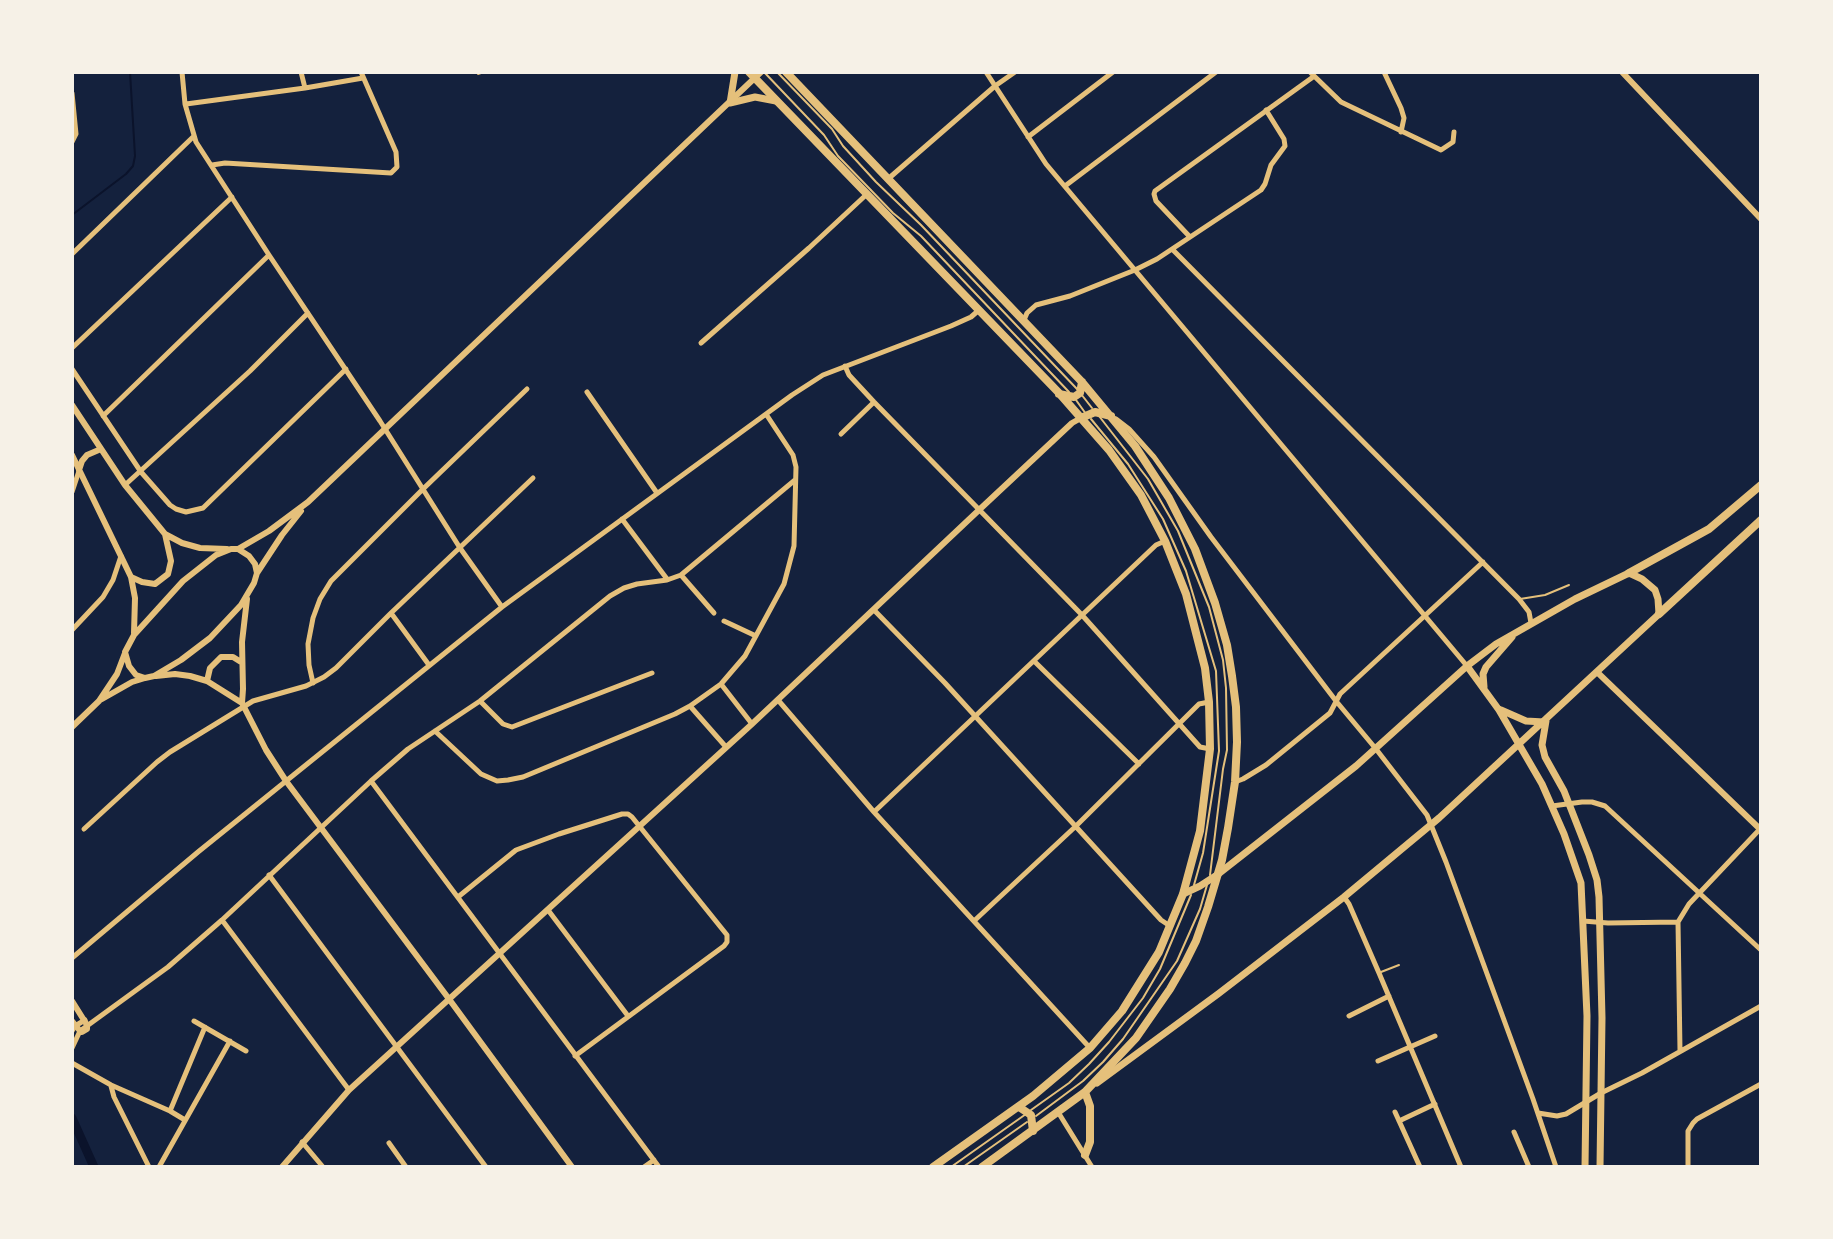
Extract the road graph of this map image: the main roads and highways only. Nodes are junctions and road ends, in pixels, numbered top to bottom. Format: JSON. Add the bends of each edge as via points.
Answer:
{"nodes":[{"id":1,"x":735,"y":72,"type":"edge"},
{"id":2,"x":786,"y":72,"type":"edge"},
{"id":3,"x":757,"y":74,"type":"edge"},
{"id":4,"x":778,"y":102,"type":"junction"},
{"id":5,"x":1082,"y":382,"type":"junction"},
{"id":6,"x":1059,"y":393,"type":"junction"},
{"id":7,"x":1088,"y":415,"type":"junction"},
{"id":8,"x":1112,"y":416,"type":"junction"},
{"id":9,"x":1761,"y":485,"type":"edge"},
{"id":10,"x":1759,"y":524,"type":"edge"},
{"id":11,"x":1629,"y":573,"type":"junction"},
{"id":12,"x":1659,"y":614,"type":"junction"},
{"id":13,"x":1519,"y":630,"type":"junction"},
{"id":14,"x":1467,"y":666,"type":"junction"},
{"id":15,"x":1484,"y":688,"type":"junction"},
{"id":16,"x":1499,"y":710,"type":"junction"},
{"id":17,"x":1546,"y":721,"type":"junction"},
{"id":18,"x":1519,"y":744,"type":"junction"},
{"id":19,"x":1217,"y":875,"type":"junction"},
{"id":20,"x":1183,"y":894,"type":"junction"},
{"id":21,"x":1085,"y":1092,"type":"junction"},
{"id":22,"x":1019,"y":1107,"type":"junction"},
{"id":23,"x":1033,"y":1131,"type":"junction"},
{"id":24,"x":1085,"y":1155,"type":"road end"},
{"id":25,"x":933,"y":1167,"type":"edge"},
{"id":26,"x":982,"y":1167,"type":"edge"},
{"id":27,"x":1585,"y":1167,"type":"edge"},
{"id":28,"x":1600,"y":1167,"type":"edge"}],
"edges":[{"from":1,"to":4,"type":"main road","via":[[730,103],[755,97]]},
{"from":2,"to":5,"type":"main road"},
{"from":3,"to":4,"type":"main road"},
{"from":4,"to":6,"type":"main road"},
{"from":5,"to":6,"type":"main road","via":[[1077,395]]},
{"from":5,"to":8,"type":"main road"},
{"from":6,"to":7,"type":"main road"},
{"from":7,"to":8,"type":"main road"},
{"from":7,"to":20,"type":"main road","via":[[1165,541],[1186,594],[1205,668],[1210,749],[1200,831]]},
{"from":8,"to":19,"type":"main road","via":[[1153,471],[1195,549],[1227,645],[1237,742]]},
{"from":9,"to":11,"type":"main road","via":[[1695,538]]},
{"from":10,"to":12,"type":"main road"},
{"from":11,"to":12,"type":"main road","via":[[1655,590]]},
{"from":11,"to":13,"type":"main road"},
{"from":12,"to":17,"type":"main road"},
{"from":13,"to":14,"type":"main road"},
{"from":13,"to":15,"type":"main road","via":[[1486,667]]},
{"from":14,"to":15,"type":"main road"},
{"from":14,"to":19,"type":"main road","via":[[1376,749]]},
{"from":15,"to":16,"type":"main road"},
{"from":16,"to":17,"type":"main road","via":[[1526,721]]},
{"from":16,"to":18,"type":"main road"},
{"from":17,"to":18,"type":"main road"},
{"from":17,"to":28,"type":"main road","via":[[1545,757],[1564,791],[1597,880]]},
{"from":18,"to":21,"type":"main road","via":[[1344,897]]},
{"from":18,"to":27,"type":"main road","via":[[1552,806],[1581,883],[1587,1016]]},
{"from":19,"to":20,"type":"main road"},
{"from":19,"to":21,"type":"main road","via":[[1196,941],[1170,989],[1136,1038]]},
{"from":20,"to":22,"type":"main road","via":[[1145,977],[1122,1011],[1090,1048]]},
{"from":21,"to":23,"type":"main road"},
{"from":21,"to":24,"type":"main road","via":[[1090,1142]]},
{"from":22,"to":23,"type":"main road","via":[[1030,1115]]},
{"from":22,"to":25,"type":"main road"},
{"from":23,"to":26,"type":"main road"}]}
